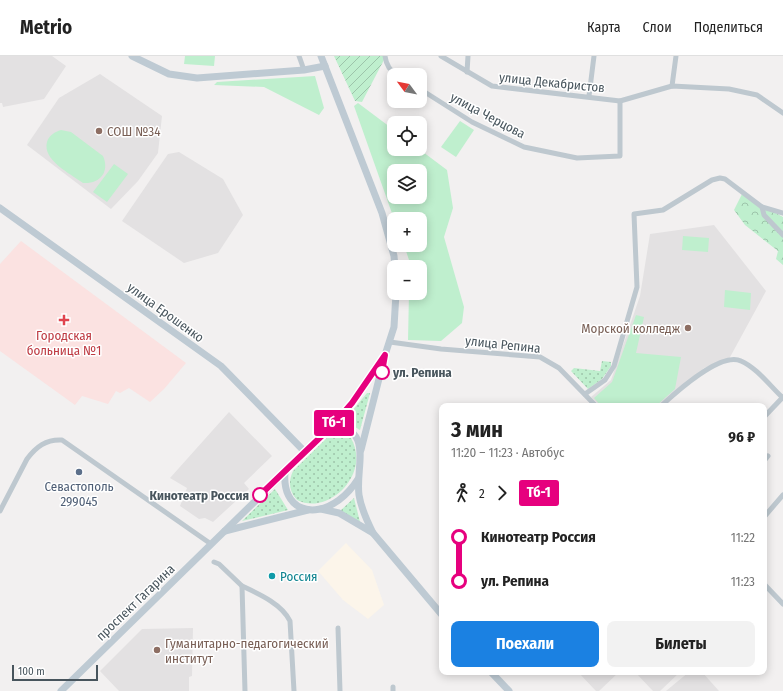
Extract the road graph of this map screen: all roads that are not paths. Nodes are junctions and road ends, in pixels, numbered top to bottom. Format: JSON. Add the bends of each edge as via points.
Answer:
{"nodes":[{"id":1,"x":132,"y":56,"type":"edge"},
{"id":2,"x":299,"y":56,"type":"edge"},
{"id":3,"x":321,"y":56,"type":"edge"},
{"id":4,"x":385,"y":56,"type":"edge"},
{"id":5,"x":442,"y":56,"type":"edge"},
{"id":6,"x":468,"y":56,"type":"edge"},
{"id":7,"x":594,"y":56,"type":"edge"},
{"id":8,"x":676,"y":56,"type":"edge"},
{"id":9,"x":324,"y":66,"type":"junction"},
{"id":10,"x":390,"y":68,"type":"edge"},
{"id":11,"x":304,"y":70,"type":"junction"},
{"id":12,"x":467,"y":72,"type":"junction"},
{"id":13,"x":672,"y":86,"type":"junction"},
{"id":14,"x":427,"y":93,"type":"edge"},
{"id":15,"x":589,"y":96,"type":"junction"},
{"id":16,"x":620,"y":101,"type":"junction"},
{"id":17,"x":783,"y":112,"type":"edge"},
{"id":18,"x":620,"y":156,"type":"joint"},
{"id":19,"x":762,"y":207,"type":"junction"},
{"id":20,"x":0,"y":208,"type":"edge"},
{"id":21,"x":783,"y":213,"type":"edge"},
{"id":22,"x":783,"y":235,"type":"edge"},
{"id":23,"x":394,"y":260,"type":"edge"},
{"id":24,"x":396,"y":300,"type":"edge"},
{"id":25,"x":390,"y":342,"type":"junction"},
{"id":26,"x":385,"y":355,"type":"junction"},
{"id":27,"x":585,"y":394,"type":"junction"},
{"id":28,"x":783,"y":397,"type":"edge"},
{"id":29,"x":593,"y":403,"type":"edge"},
{"id":30,"x":665,"y":403,"type":"edge"},
{"id":31,"x":767,"y":414,"type":"edge"},
{"id":32,"x":331,"y":427,"type":"junction"},
{"id":33,"x":361,"y":450,"type":"junction"},
{"id":34,"x":305,"y":452,"type":"junction"},
{"id":35,"x":285,"y":473,"type":"junction"},
{"id":36,"x":358,"y":479,"type":"junction"},
{"id":37,"x":783,"y":495,"type":"edge"},
{"id":38,"x":321,"y":509,"type":"junction"},
{"id":39,"x":309,"y":510,"type":"junction"},
{"id":40,"x":0,"y":511,"type":"edge"},
{"id":41,"x":767,"y":514,"type":"edge"},
{"id":42,"x":225,"y":531,"type":"junction"},
{"id":43,"x":373,"y":533,"type":"junction"},
{"id":44,"x":211,"y":544,"type":"junction"},
{"id":45,"x":214,"y":562,"type":"dead end"},
{"id":46,"x":242,"y":586,"type":"junction"},
{"id":47,"x":767,"y":587,"type":"edge"},
{"id":48,"x":783,"y":604,"type":"edge"},
{"id":49,"x":439,"y":611,"type":"edge"},
{"id":50,"x":338,"y":628,"type":"dead end"},
{"id":51,"x":494,"y":675,"type":"edge"},
{"id":52,"x":61,"y":691,"type":"edge"},
{"id":53,"x":245,"y":691,"type":"edge"},
{"id":54,"x":294,"y":691,"type":"edge"},
{"id":55,"x":340,"y":691,"type":"edge"},
{"id":56,"x":508,"y":691,"type":"edge"}],
"edges":[{"from":1,"to":11,"type":"main road","via":[[168,74],[196,78]]},
{"from":2,"to":11,"type":"street"},
{"from":3,"to":9,"type":"main road"},
{"from":4,"to":10,"type":"street"},
{"from":5,"to":12,"type":"street","name":"улица Декабристов"},
{"from":6,"to":12,"type":"street"},
{"from":7,"to":15,"type":"street"},
{"from":8,"to":13,"type":"street"},
{"from":9,"to":11,"type":"main road"},
{"from":9,"to":23,"type":"main road","via":[[382,213]]},
{"from":12,"to":15,"type":"street","name":"улица Декабристов","via":[[492,86]]},
{"from":13,"to":16,"type":"street","name":"улица Декабристов"},
{"from":13,"to":17,"type":"street","name":"улица Декабристов","via":[[729,89],[757,95]]},
{"from":14,"to":18,"type":"street","name":"улица Черцова","via":[[472,122],[524,147],[577,158]]},
{"from":15,"to":16,"type":"street","name":"улица Декабристов"},
{"from":16,"to":18,"type":"street","name":"улица Декабристов"},
{"from":19,"to":21,"type":"street"},
{"from":19,"to":22,"type":"street","via":[[764,215]]},
{"from":19,"to":27,"type":"street","via":[[726,179],[720,178],[712,180],[663,210],[634,214],[637,287],[614,366],[605,380]]},
{"from":20,"to":34,"type":"main road","name":"улица Ерошенко","via":[[221,366]]},
{"from":24,"to":25,"type":"main road"},
{"from":25,"to":26,"type":"main road"},
{"from":25,"to":27,"type":"street","name":"улица Репина","via":[[540,357],[559,368]]},
{"from":26,"to":32,"type":"main road","via":[[352,403]]},
{"from":26,"to":33,"type":"main road"},
{"from":27,"to":29,"type":"street","name":"улица Репина"},
{"from":28,"to":30,"type":"street","via":[[741,360],[733,358],[699,374]]},
{"from":28,"to":31,"type":"street"},
{"from":32,"to":33,"type":"main road","via":[[341,427],[351,432],[358,440]]},
{"from":32,"to":34,"type":"main road"},
{"from":33,"to":36,"type":"main road"},
{"from":34,"to":35,"type":"main road"},
{"from":35,"to":39,"type":"main road","via":[[284,484],[288,496],[296,506]]},
{"from":35,"to":42,"type":"main road","name":"проспект Гагарина"},
{"from":36,"to":38,"type":"main road","via":[[339,500]]},
{"from":36,"to":43,"type":"main road","via":[[362,507]]},
{"from":37,"to":41,"type":"street"},
{"from":38,"to":39,"type":"main road"},
{"from":38,"to":43,"type":"main road","via":[[345,516]]},
{"from":39,"to":42,"type":"main road","name":"проспект Гагарина"},
{"from":40,"to":44,"type":"street","via":[[33,452],[44,442],[62,440]]},
{"from":42,"to":44,"type":"main road","name":"проспект Гагарина"},
{"from":43,"to":49,"type":"main road"},
{"from":44,"to":52,"type":"main road","name":"проспект Гагарина"},
{"from":45,"to":46,"type":"street"},
{"from":46,"to":53,"type":"street"},
{"from":46,"to":54,"type":"street","via":[[263,596],[288,616]]},
{"from":47,"to":48,"type":"street"},
{"from":50,"to":55,"type":"street"},
{"from":51,"to":56,"type":"main road"}]}
